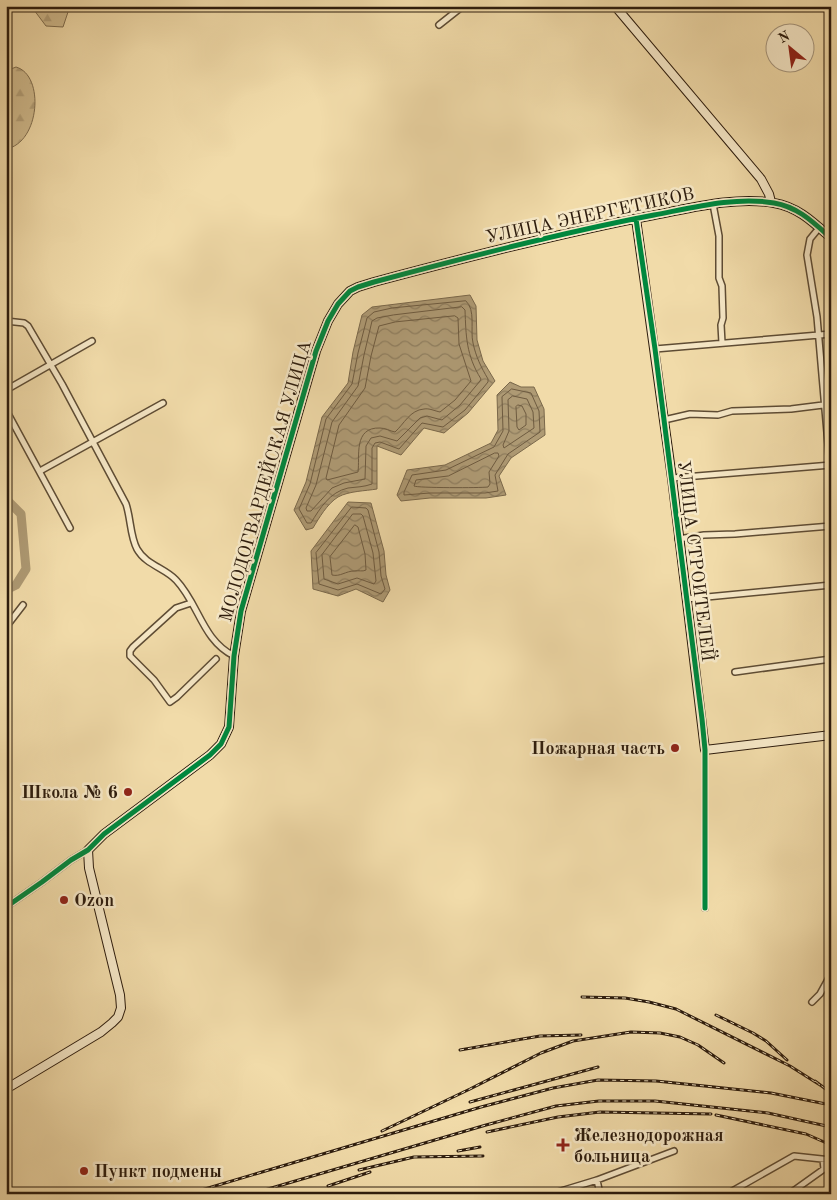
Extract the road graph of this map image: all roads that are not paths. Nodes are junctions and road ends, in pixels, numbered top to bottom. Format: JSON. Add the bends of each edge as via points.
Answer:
{"nodes":[{"id":1,"x":463,"y":6,"type":"edge"},
{"id":2,"x":615,"y":6,"type":"edge"},
{"id":3,"x":439,"y":25,"type":"dead end"},
{"id":4,"x":771,"y":202,"type":"junction"},
{"id":5,"x":713,"y":204,"type":"junction"},
{"id":6,"x":636,"y":219,"type":"junction"},
{"id":7,"x":819,"y":228,"type":"junction"},
{"id":8,"x":831,"y":238,"type":"edge"},
{"id":9,"x":350,"y":292,"type":"joint"},
{"id":10,"x":6,"y":320,"type":"edge"},
{"id":11,"x":831,"y":334,"type":"edge"},
{"id":12,"x":818,"y":335,"type":"junction"},
{"id":13,"x":92,"y":341,"type":"dead end"},
{"id":14,"x":722,"y":343,"type":"junction"},
{"id":15,"x":655,"y":349,"type":"junction"},
{"id":16,"x":51,"y":365,"type":"junction"},
{"id":17,"x":6,"y":390,"type":"edge"},
{"id":18,"x":163,"y":402,"type":"dead end"},
{"id":19,"x":828,"y":404,"type":"edge"},
{"id":20,"x":6,"y":410,"type":"edge"},
{"id":21,"x":664,"y":420,"type":"junction"},
{"id":22,"x":92,"y":442,"type":"junction"},
{"id":23,"x":830,"y":465,"type":"edge"},
{"id":24,"x":40,"y":471,"type":"junction"},
{"id":25,"x":672,"y":478,"type":"junction"},
{"id":26,"x":831,"y":479,"type":"edge"},
{"id":27,"x":831,"y":526,"type":"edge"},
{"id":28,"x":70,"y":528,"type":"dead end"},
{"id":29,"x":678,"y":539,"type":"junction"},
{"id":30,"x":831,"y":585,"type":"edge"},
{"id":31,"x":686,"y":599,"type":"junction"},
{"id":32,"x":191,"y":603,"type":"junction"},
{"id":33,"x":23,"y":606,"type":"dead end"},
{"id":34,"x":6,"y":627,"type":"edge"},
{"id":35,"x":234,"y":656,"type":"junction"},
{"id":36,"x":216,"y":659,"type":"dead end"},
{"id":37,"x":831,"y":659,"type":"edge"},
{"id":38,"x":735,"y":672,"type":"dead end"},
{"id":39,"x":831,"y":735,"type":"edge"},
{"id":40,"x":705,"y":750,"type":"junction"},
{"id":41,"x":88,"y":850,"type":"junction"},
{"id":42,"x":6,"y":907,"type":"edge"},
{"id":43,"x":705,"y":908,"type":"dead end"},
{"id":44,"x":831,"y":974,"type":"edge"},
{"id":45,"x":812,"y":1002,"type":"dead end"},
{"id":46,"x":6,"y":1090,"type":"edge"},
{"id":47,"x":674,"y":1151,"type":"dead end"},
{"id":48,"x":823,"y":1160,"type":"junction"},
{"id":49,"x":831,"y":1160,"type":"edge"},
{"id":50,"x":597,"y":1180,"type":"junction"},
{"id":51,"x":551,"y":1194,"type":"edge"},
{"id":52,"x":600,"y":1194,"type":"edge"},
{"id":53,"x":727,"y":1194,"type":"edge"},
{"id":54,"x":789,"y":1194,"type":"edge"}],
"edges":[{"from":1,"to":3,"type":"street"},
{"from":2,"to":4,"type":"street","via":[[761,179]]},
{"from":4,"to":5,"type":"street","name":"УЛИЦА ЭНЕРГЕТИКОВ"},
{"from":4,"to":7,"type":"street","name":"УЛИЦА ЭНЕРГЕТИКОВ","via":[[797,211]]},
{"from":5,"to":6,"type":"street","name":"УЛИЦА ЭНЕРГЕТИКОВ"},
{"from":5,"to":14,"type":"street","via":[[719,236]]},
{"from":6,"to":9,"type":"street","name":"УЛИЦА ЭНЕРГЕТИКОВ","via":[[533,240],[374,282]]},
{"from":6,"to":15,"type":"street","name":"УЛИЦА СТРОИТЕЛЕЙ"},
{"from":7,"to":8,"type":"street","name":"УЛИЦА ЭНЕРГЕТИКОВ"},
{"from":7,"to":12,"type":"street","via":[[810,239],[807,255]]},
{"from":9,"to":35,"type":"street","name":"МОЛОДОГВАРДЕЙСКАЯ УЛИЦА","via":[[334,311],[313,360],[241,611]]},
{"from":10,"to":16,"type":"street","via":[[28,326]]},
{"from":11,"to":12,"type":"street"},
{"from":12,"to":14,"type":"street"},
{"from":12,"to":19,"type":"street"},
{"from":13,"to":16,"type":"street"},
{"from":14,"to":15,"type":"street"},
{"from":15,"to":21,"type":"street","name":"УЛИЦА СТРОИТЕЛЕЙ"},
{"from":16,"to":17,"type":"street"},
{"from":16,"to":22,"type":"street"},
{"from":18,"to":22,"type":"street"},
{"from":19,"to":21,"type":"street","via":[[732,411],[718,415],[690,414]]},
{"from":19,"to":23,"type":"street"},
{"from":20,"to":24,"type":"street"},
{"from":21,"to":25,"type":"street","name":"УЛИЦА СТРОИТЕЛЕЙ"},
{"from":22,"to":24,"type":"street"},
{"from":22,"to":32,"type":"street","via":[[126,504],[139,552],[174,578]]},
{"from":23,"to":25,"type":"street"},
{"from":23,"to":26,"type":"street"},
{"from":24,"to":28,"type":"street"},
{"from":25,"to":29,"type":"street","name":"УЛИЦА СТРОИТЕЛЕЙ"},
{"from":27,"to":29,"type":"street"},
{"from":29,"to":31,"type":"street","name":"УЛИЦА СТРОИТЕЛЕЙ"},
{"from":30,"to":31,"type":"street"},
{"from":31,"to":40,"type":"street","name":"УЛИЦА СТРОИТЕЛЕЙ"},
{"from":32,"to":35,"type":"street","via":[[216,644]]},
{"from":32,"to":36,"type":"street","via":[[176,608],[133,647],[130,656],[170,702]]},
{"from":33,"to":34,"type":"street"},
{"from":35,"to":41,"type":"street","name":"МОЛОДОГВАРДЕЙСКАЯ УЛИЦА","via":[[230,720],[221,744],[104,834]]},
{"from":37,"to":38,"type":"street"},
{"from":39,"to":40,"type":"street"},
{"from":40,"to":43,"type":"street","name":"УЛИЦА СТРОИТЕЛЕЙ"},
{"from":41,"to":42,"type":"street","name":"МОЛОДОГВАРДЕЙСКАЯ УЛИЦА"},
{"from":41,"to":46,"type":"street","via":[[89,868],[121,1008],[118,1016],[102,1032]]},
{"from":44,"to":45,"type":"street"},
{"from":47,"to":50,"type":"street"},
{"from":48,"to":49,"type":"street"},
{"from":48,"to":53,"type":"street","via":[[794,1156]]},
{"from":48,"to":54,"type":"street","via":[[824,1169]]},
{"from":50,"to":51,"type":"street"},
{"from":50,"to":52,"type":"street"}]}
